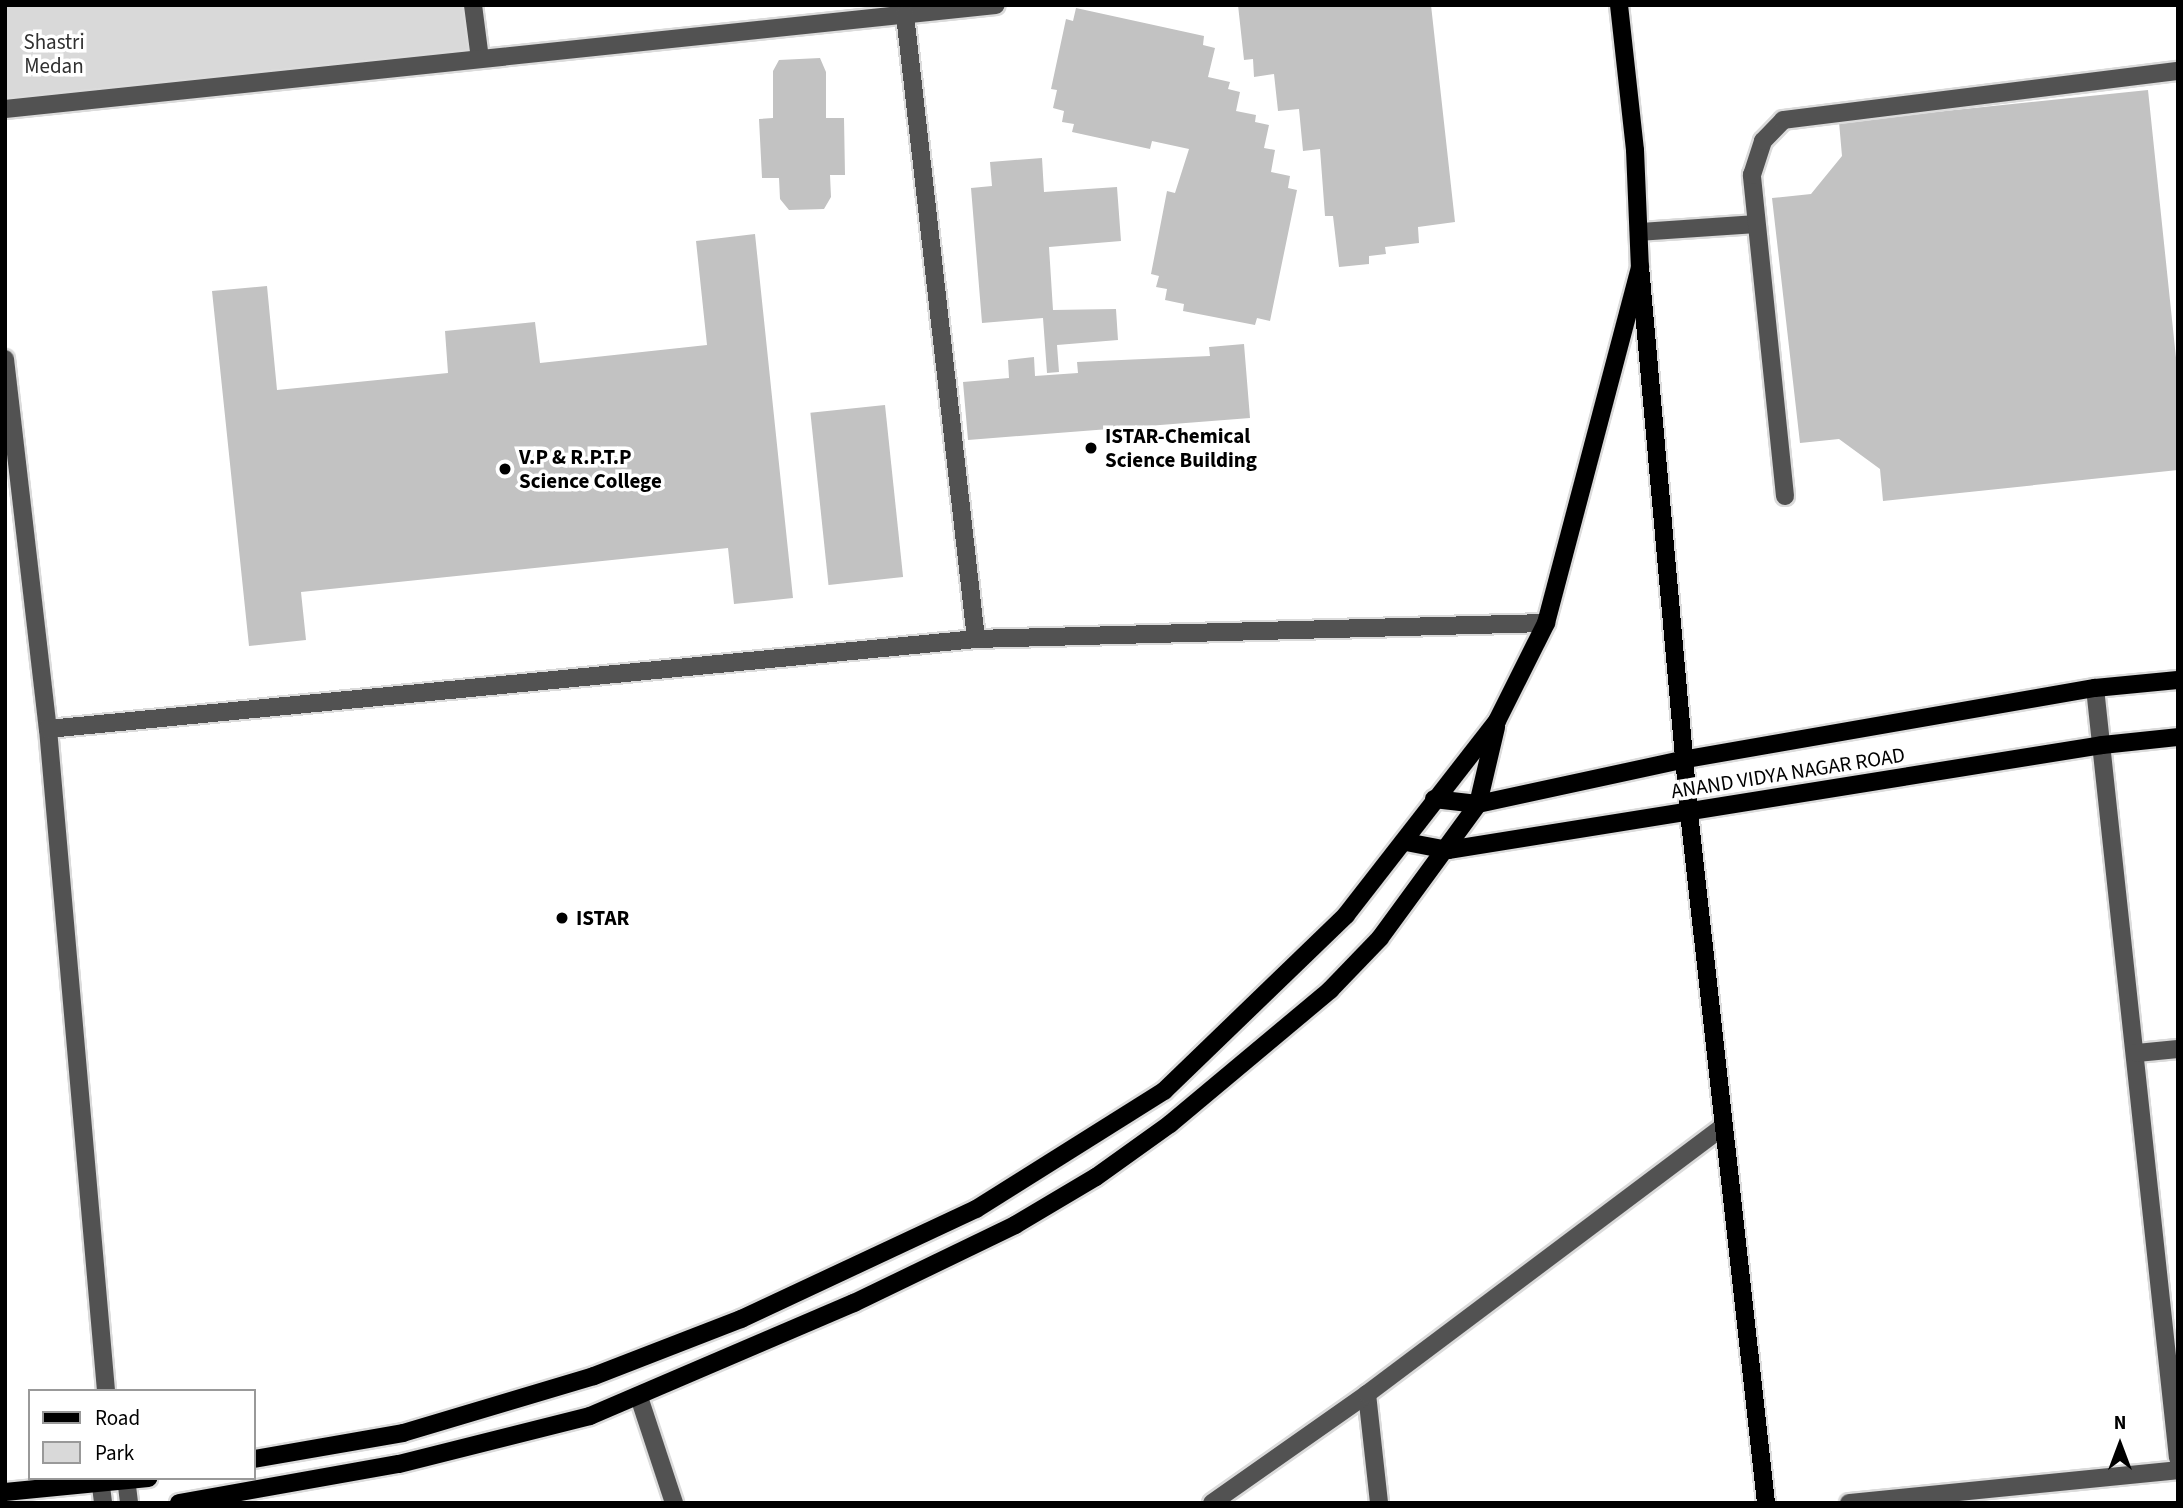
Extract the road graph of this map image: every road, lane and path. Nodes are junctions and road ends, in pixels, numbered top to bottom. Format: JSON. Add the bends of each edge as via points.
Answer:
{"nodes":[{"id":1,"x":473,"y":5,"type":"edge"},
{"id":2,"x":996,"y":5,"type":"edge"},
{"id":3,"x":1619,"y":5,"type":"edge"},
{"id":4,"x":877,"y":12,"type":"edge"},
{"id":5,"x":905,"y":15,"type":"junction"},
{"id":6,"x":480,"y":59,"type":"junction"},
{"id":7,"x":2178,"y":71,"type":"edge"},
{"id":8,"x":5,"y":109,"type":"edge"},
{"id":9,"x":1755,"y":223,"type":"junction"},
{"id":10,"x":1639,"y":232,"type":"junction"},
{"id":11,"x":1640,"y":267,"type":"junction"},
{"id":12,"x":5,"y":359,"type":"edge"},
{"id":13,"x":1785,"y":496,"type":"dead end"},
{"id":14,"x":1546,"y":624,"type":"junction"},
{"id":15,"x":976,"y":639,"type":"junction"},
{"id":16,"x":2178,"y":680,"type":"edge"},
{"id":17,"x":2095,"y":688,"type":"junction"},
{"id":18,"x":1497,"y":721,"type":"junction"},
{"id":19,"x":48,"y":729,"type":"junction"},
{"id":20,"x":2178,"y":737,"type":"edge"},
{"id":21,"x":2102,"y":745,"type":"junction"},
{"id":22,"x":1687,"y":759,"type":"junction"},
{"id":23,"x":1434,"y":799,"type":"junction"},
{"id":24,"x":1478,"y":804,"type":"junction"},
{"id":25,"x":1689,"y":813,"type":"junction"},
{"id":26,"x":1406,"y":842,"type":"junction"},
{"id":27,"x":1448,"y":849,"type":"junction"},
{"id":28,"x":2178,"y":1049,"type":"edge"},
{"id":29,"x":2137,"y":1053,"type":"junction"},
{"id":30,"x":1722,"y":1127,"type":"junction"},
{"id":31,"x":2172,"y":1332,"type":"edge"},
{"id":32,"x":106,"y":1389,"type":"edge"},
{"id":33,"x":1367,"y":1394,"type":"junction"},
{"id":34,"x":639,"y":1397,"type":"junction"},
{"id":35,"x":2178,"y":1458,"type":"edge"},
{"id":36,"x":256,"y":1459,"type":"edge"},
{"id":37,"x":2178,"y":1470,"type":"edge"},
{"id":38,"x":127,"y":1480,"type":"edge"},
{"id":39,"x":100,"y":1489,"type":"edge"},
{"id":40,"x":5,"y":1492,"type":"edge"},
{"id":41,"x":129,"y":1503,"type":"edge"},
{"id":42,"x":179,"y":1503,"type":"edge"},
{"id":43,"x":674,"y":1503,"type":"edge"},
{"id":44,"x":1212,"y":1503,"type":"edge"},
{"id":45,"x":1379,"y":1503,"type":"edge"},
{"id":46,"x":1766,"y":1503,"type":"edge"},
{"id":47,"x":1849,"y":1503,"type":"edge"}],
"edges":[{"from":1,"to":6,"type":"street"},
{"from":2,"to":5,"type":"street"},
{"from":3,"to":10,"type":"main road"},
{"from":4,"to":5,"type":"street"},
{"from":4,"to":6,"type":"street"},
{"from":5,"to":15,"type":"street"},
{"from":6,"to":8,"type":"street"},
{"from":7,"to":9,"type":"street","via":[[1783,120],[1763,141],[1752,175]]},
{"from":9,"to":10,"type":"street"},
{"from":9,"to":13,"type":"street"},
{"from":10,"to":11,"type":"main road"},
{"from":11,"to":14,"type":"main road"},
{"from":11,"to":22,"type":"main road"},
{"from":12,"to":19,"type":"street"},
{"from":14,"to":15,"type":"street"},
{"from":14,"to":18,"type":"main road"},
{"from":15,"to":19,"type":"street"},
{"from":16,"to":17,"type":"main road","name":"ANAND VIDYA NAGAR ROAD"},
{"from":17,"to":21,"type":"street"},
{"from":17,"to":22,"type":"main road","name":"ANAND VIDYA NAGAR ROAD"},
{"from":18,"to":23,"type":"main road"},
{"from":18,"to":24,"type":"main road"},
{"from":19,"to":32,"type":"street"},
{"from":20,"to":21,"type":"main road","name":"ANAND VIDYA NAGAR ROAD"},
{"from":21,"to":25,"type":"main road","name":"ANAND VIDYA NAGAR ROAD"},
{"from":21,"to":29,"type":"street"},
{"from":22,"to":24,"type":"main road","name":"ANAND VIDYA NAGAR ROAD"},
{"from":22,"to":25,"type":"main road"},
{"from":23,"to":24,"type":"main road","name":"ANAND VIDYA NAGAR ROAD"},
{"from":23,"to":26,"type":"main road"},
{"from":24,"to":27,"type":"main road"},
{"from":25,"to":27,"type":"main road","name":"ANAND VIDYA NAGAR ROAD"},
{"from":25,"to":30,"type":"main road"},
{"from":26,"to":27,"type":"main road","name":"ANAND VIDYA NAGAR ROAD"},
{"from":26,"to":36,"type":"main road","via":[[1346,915],[1164,1091],[976,1209],[741,1319],[594,1376],[403,1433]]},
{"from":27,"to":34,"type":"main road","via":[[1380,938],[1330,990],[1170,1124],[1096,1177],[1016,1225],[867,1297]]},
{"from":28,"to":29,"type":"street"},
{"from":29,"to":31,"type":"street"},
{"from":30,"to":33,"type":"street"},
{"from":30,"to":46,"type":"main road"},
{"from":31,"to":35,"type":"street"},
{"from":33,"to":44,"type":"street"},
{"from":33,"to":45,"type":"street"},
{"from":34,"to":42,"type":"main road","via":[[590,1416],[400,1464]]},
{"from":34,"to":43,"type":"street"},
{"from":37,"to":47,"type":"street"},
{"from":38,"to":39,"type":"main road"},
{"from":38,"to":41,"type":"street"},
{"from":39,"to":40,"type":"main road"}]}
